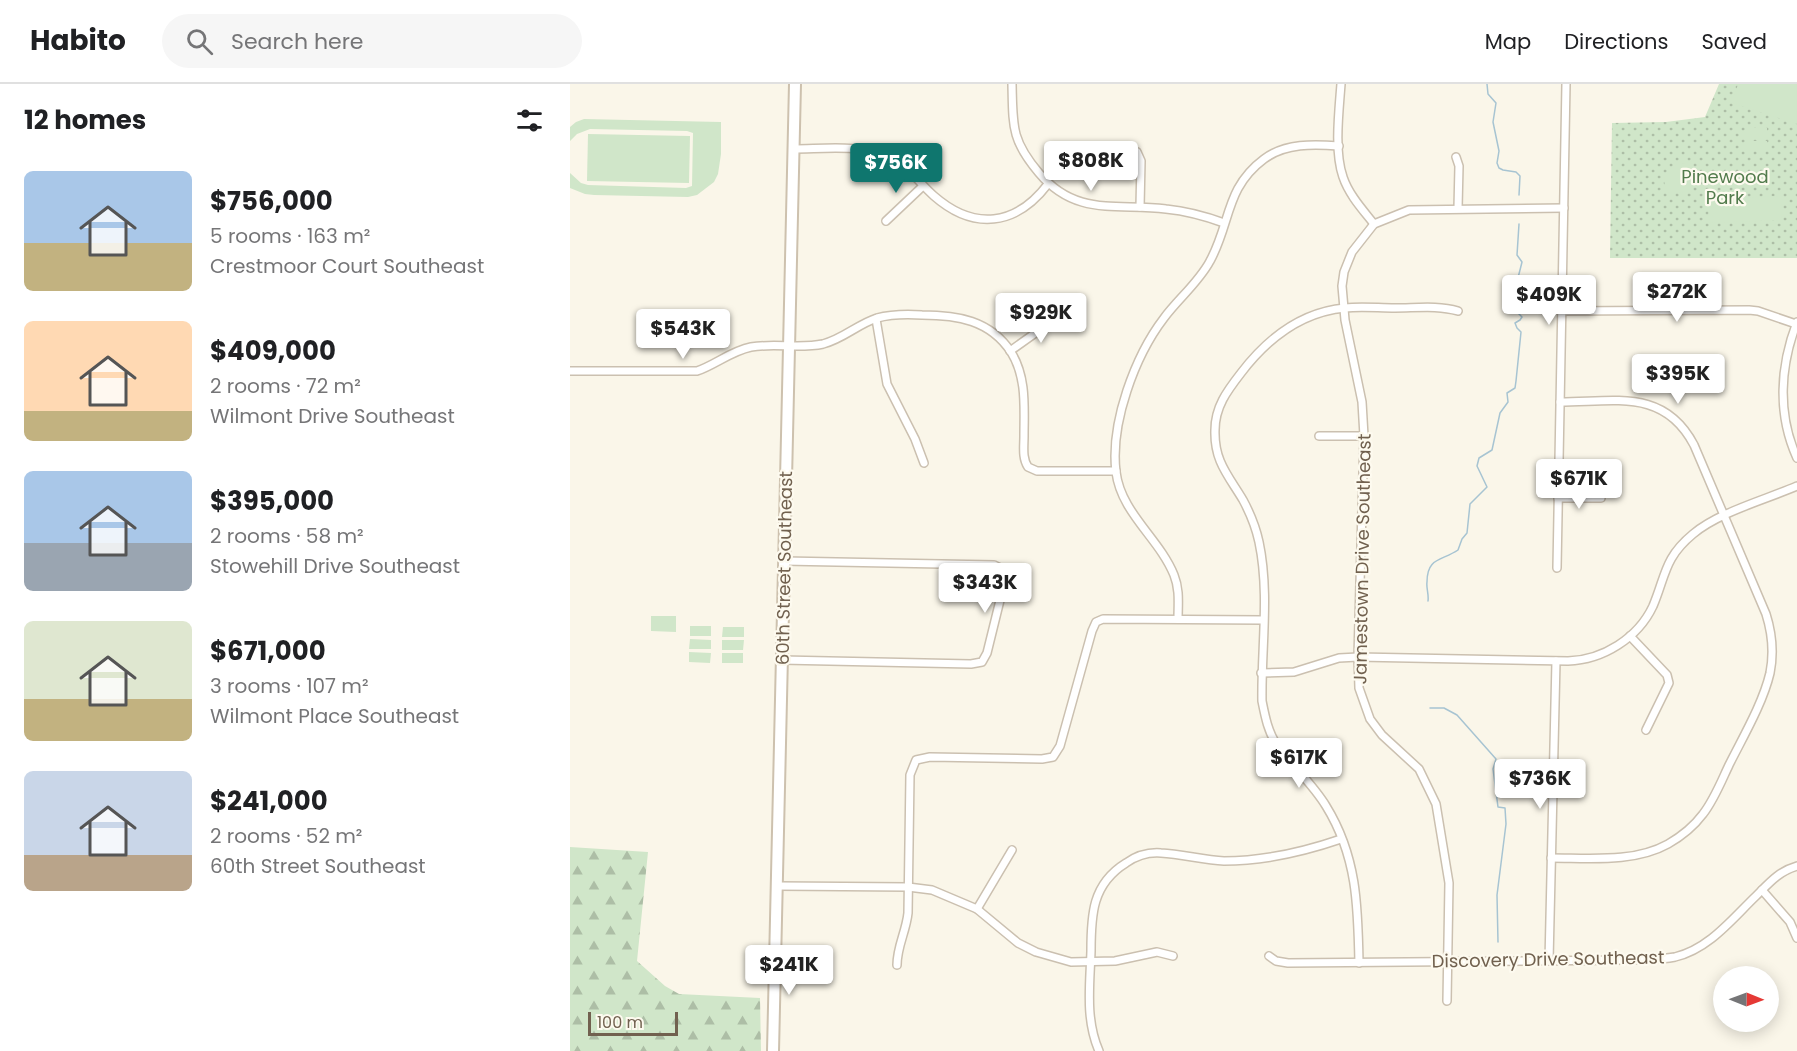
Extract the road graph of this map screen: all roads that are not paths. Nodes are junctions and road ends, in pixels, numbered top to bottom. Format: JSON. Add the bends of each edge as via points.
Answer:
{"nodes":[{"id":1,"x":795,"y":84,"type":"edge"},
{"id":2,"x":1012,"y":84,"type":"edge"},
{"id":3,"x":1341,"y":84,"type":"edge"},
{"id":4,"x":1566,"y":84,"type":"edge"},
{"id":5,"x":1339,"y":146,"type":"junction"},
{"id":6,"x":793,"y":149,"type":"junction"},
{"id":7,"x":1137,"y":152,"type":"dead end"},
{"id":8,"x":1456,"y":157,"type":"dead end"},
{"id":9,"x":1048,"y":184,"type":"junction"},
{"id":10,"x":923,"y":186,"type":"junction"},
{"id":11,"x":1140,"y":207,"type":"junction"},
{"id":12,"x":1458,"y":208,"type":"junction"},
{"id":13,"x":1564,"y":208,"type":"junction"},
{"id":14,"x":886,"y":221,"type":"dead end"},
{"id":15,"x":1224,"y":223,"type":"junction"},
{"id":16,"x":1374,"y":224,"type":"junction"},
{"id":17,"x":1344,"y":308,"type":"junction"},
{"id":18,"x":1458,"y":311,"type":"dead end"},
{"id":19,"x":1562,"y":311,"type":"junction"},
{"id":20,"x":1058,"y":317,"type":"dead end"},
{"id":21,"x":876,"y":319,"type":"junction"},
{"id":22,"x":1796,"y":323,"type":"edge"},
{"id":23,"x":789,"y":345,"type":"junction"},
{"id":24,"x":1010,"y":351,"type":"junction"},
{"id":25,"x":570,"y":371,"type":"edge"},
{"id":26,"x":1560,"y":402,"type":"junction"},
{"id":27,"x":1319,"y":436,"type":"dead end"},
{"id":28,"x":1364,"y":436,"type":"junction"},
{"id":29,"x":1797,"y":458,"type":"edge"},
{"id":30,"x":924,"y":463,"type":"dead end"},
{"id":31,"x":1116,"y":471,"type":"junction"},
{"id":32,"x":1797,"y":486,"type":"edge"},
{"id":33,"x":1558,"y":498,"type":"junction"},
{"id":34,"x":1601,"y":498,"type":"dead end"},
{"id":35,"x":1724,"y":516,"type":"junction"},
{"id":36,"x":784,"y":561,"type":"junction"},
{"id":37,"x":1557,"y":568,"type":"dead end"},
{"id":38,"x":1178,"y":619,"type":"junction"},
{"id":39,"x":1263,"y":620,"type":"junction"},
{"id":40,"x":1630,"y":636,"type":"junction"},
{"id":41,"x":1358,"y":657,"type":"junction"},
{"id":42,"x":782,"y":660,"type":"junction"},
{"id":43,"x":1556,"y":661,"type":"junction"},
{"id":44,"x":1261,"y":673,"type":"junction"},
{"id":45,"x":1646,"y":730,"type":"dead end"},
{"id":46,"x":1341,"y":839,"type":"junction"},
{"id":47,"x":1012,"y":850,"type":"dead end"},
{"id":48,"x":1551,"y":858,"type":"junction"},
{"id":49,"x":1797,"y":866,"type":"edge"},
{"id":50,"x":778,"y":886,"type":"junction"},
{"id":51,"x":908,"y":887,"type":"junction"},
{"id":52,"x":1761,"y":890,"type":"junction"},
{"id":53,"x":977,"y":909,"type":"junction"},
{"id":54,"x":1797,"y":938,"type":"edge"},
{"id":55,"x":1173,"y":956,"type":"dead end"},
{"id":56,"x":1269,"y":956,"type":"dead end"},
{"id":57,"x":1549,"y":961,"type":"junction"},
{"id":58,"x":1448,"y":962,"type":"junction"},
{"id":59,"x":1091,"y":963,"type":"junction"},
{"id":60,"x":1359,"y":963,"type":"junction"},
{"id":61,"x":897,"y":964,"type":"dead end"},
{"id":62,"x":1447,"y":1001,"type":"dead end"},
{"id":63,"x":773,"y":1051,"type":"edge"},
{"id":64,"x":1099,"y":1051,"type":"edge"}],
"edges":[{"from":1,"to":6,"type":"main road","name":"60th Street Southeast"},
{"from":2,"to":9,"type":"street","via":[[1017,141]]},
{"from":3,"to":5,"type":"street"},
{"from":4,"to":13,"type":"street"},
{"from":5,"to":15,"type":"street","via":[[1298,146],[1266,157],[1237,188]]},
{"from":5,"to":16,"type":"street","via":[[1343,177]]},
{"from":6,"to":10,"type":"street","via":[[881,153],[903,164]]},
{"from":6,"to":23,"type":"main road","name":"60th Street Southeast"},
{"from":7,"to":11,"type":"street","via":[[1141,161]]},
{"from":8,"to":12,"type":"street"},
{"from":9,"to":10,"type":"street","via":[[1025,208],[1006,217],[981,219],[958,213]]},
{"from":9,"to":11,"type":"street","via":[[1081,203]]},
{"from":10,"to":14,"type":"street"},
{"from":11,"to":15,"type":"street","via":[[1199,214]]},
{"from":12,"to":13,"type":"street"},
{"from":12,"to":16,"type":"street","via":[[1409,210]]},
{"from":13,"to":19,"type":"street"},
{"from":15,"to":31,"type":"street","via":[[1209,263],[1164,319],[1139,358],[1121,418]]},
{"from":16,"to":17,"type":"street","name":"Jamestown Drive Southeast","via":[[1347,264],[1342,286]]},
{"from":17,"to":18,"type":"street"},
{"from":17,"to":28,"type":"street","name":"Jamestown Drive Southeast","via":[[1362,402]]},
{"from":17,"to":39,"type":"street","via":[[1319,312],[1288,327],[1269,342],[1228,389],[1217,414],[1215,448],[1246,506],[1259,541],[1264,576]]},
{"from":19,"to":22,"type":"street","via":[[1749,310]]},
{"from":19,"to":26,"type":"street"},
{"from":20,"to":24,"type":"street"},
{"from":21,"to":23,"type":"street","via":[[823,344]]},
{"from":21,"to":24,"type":"street","via":[[903,314],[962,317],[994,333]]},
{"from":21,"to":30,"type":"street","via":[[887,384]]},
{"from":22,"to":29,"type":"street","via":[[1785,360],[1783,391],[1785,421]]},
{"from":23,"to":25,"type":"street","via":[[749,348],[696,371]]},
{"from":23,"to":36,"type":"main road","name":"60th Street Southeast"},
{"from":24,"to":31,"type":"street","via":[[1023,380],[1024,455],[1028,467],[1037,471]]},
{"from":26,"to":33,"type":"street"},
{"from":26,"to":35,"type":"street","via":[[1638,402],[1668,412],[1688,434]]},
{"from":27,"to":28,"type":"street"},
{"from":28,"to":41,"type":"street","name":"Jamestown Drive Southeast"},
{"from":31,"to":38,"type":"street","via":[[1126,502],[1174,576],[1179,593]]},
{"from":32,"to":35,"type":"street"},
{"from":33,"to":34,"type":"street"},
{"from":33,"to":37,"type":"street"},
{"from":35,"to":40,"type":"street","via":[[1694,533],[1676,552],[1665,570],[1652,608]]},
{"from":35,"to":48,"type":"street","via":[[1766,614],[1772,658],[1765,690],[1713,798],[1683,834],[1650,852]]},
{"from":36,"to":42,"type":"main road","name":"60th Street Southeast"},
{"from":36,"to":42,"type":"street","via":[[994,565],[1004,570],[1006,583],[987,653],[981,662]]},
{"from":38,"to":39,"type":"street"},
{"from":38,"to":51,"type":"street","via":[[1096,622],[1060,746],[1053,757],[916,760],[910,775]]},
{"from":39,"to":44,"type":"street"},
{"from":40,"to":43,"type":"street","via":[[1609,651],[1590,658]]},
{"from":40,"to":45,"type":"street","via":[[1667,675],[1669,683]]},
{"from":41,"to":43,"type":"street"},
{"from":41,"to":44,"type":"street","via":[[1339,658],[1294,672]]},
{"from":41,"to":58,"type":"street","name":"Jamestown Drive Southeast","via":[[1359,688],[1370,719],[1419,769],[1436,804],[1449,883]]},
{"from":42,"to":50,"type":"main road","name":"60th Street Southeast"},
{"from":43,"to":48,"type":"street"},
{"from":44,"to":46,"type":"street","via":[[1262,701],[1270,732],[1326,806]]},
{"from":46,"to":59,"type":"street","via":[[1268,858],[1223,861],[1161,853],[1133,858],[1105,881],[1095,901]]},
{"from":46,"to":60,"type":"street","via":[[1356,888]]},
{"from":47,"to":53,"type":"street"},
{"from":48,"to":57,"type":"street"},
{"from":49,"to":52,"type":"street","name":"Discovery Drive Southeast","via":[[1781,872]]},
{"from":50,"to":51,"type":"street"},
{"from":50,"to":63,"type":"main road","name":"60th Street Southeast"},
{"from":51,"to":53,"type":"street","via":[[932,890]]},
{"from":51,"to":61,"type":"street","via":[[907,922],[897,951]]},
{"from":52,"to":54,"type":"street","via":[[1790,922]]},
{"from":52,"to":57,"type":"street","name":"Discovery Drive Southeast","via":[[1721,931],[1678,956]]},
{"from":53,"to":59,"type":"street","via":[[1018,943],[1036,952]]},
{"from":55,"to":59,"type":"street","via":[[1158,952]]},
{"from":56,"to":60,"type":"street","name":"Discovery Drive Southeast","via":[[1288,963]]},
{"from":57,"to":58,"type":"street","name":"Discovery Drive Southeast"},
{"from":58,"to":60,"type":"street","name":"Discovery Drive Southeast"},
{"from":58,"to":62,"type":"street","name":"Jamestown Drive Southeast"},
{"from":59,"to":64,"type":"street","via":[[1090,1022]]}]}
